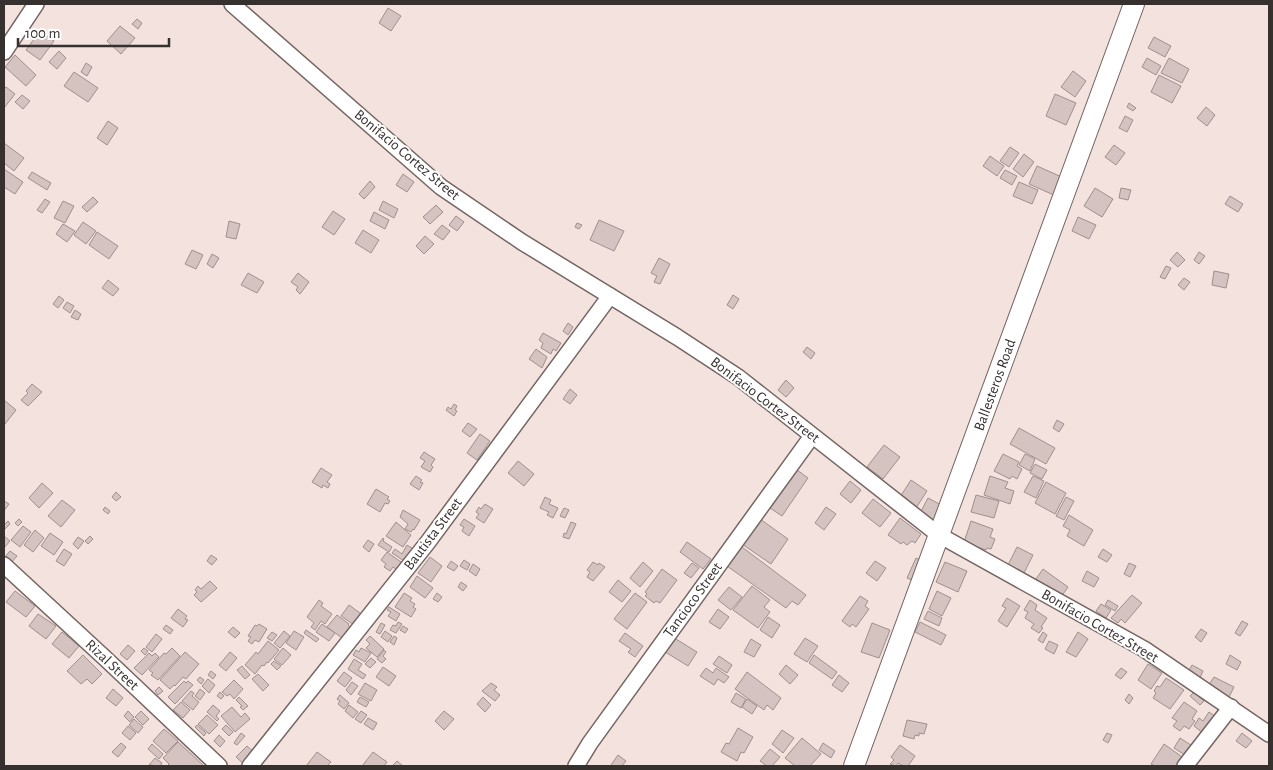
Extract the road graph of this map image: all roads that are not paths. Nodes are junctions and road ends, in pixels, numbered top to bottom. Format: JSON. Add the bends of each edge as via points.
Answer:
{"nodes":[{"id":1,"x":36,"y":4,"type":"edge"},
{"id":2,"x":232,"y":4,"type":"edge"},
{"id":3,"x":1134,"y":4,"type":"edge"},
{"id":4,"x":4,"y":52,"type":"edge"},
{"id":5,"x":610,"y":296,"type":"junction"},
{"id":6,"x":812,"y":436,"type":"junction"},
{"id":7,"x":940,"y":535,"type":"junction"},
{"id":8,"x":4,"y":565,"type":"edge"},
{"id":9,"x":1232,"y":707,"type":"junction"},
{"id":10,"x":1269,"y":734,"type":"edge"},
{"id":11,"x":219,"y":766,"type":"edge"},
{"id":12,"x":250,"y":766,"type":"edge"},
{"id":13,"x":576,"y":766,"type":"edge"},
{"id":14,"x":854,"y":766,"type":"edge"},
{"id":15,"x":1185,"y":766,"type":"edge"}],
"edges":[{"from":1,"to":4,"type":"street"},
{"from":2,"to":5,"type":"street","name":"Bonifacio Cortez Street","via":[[441,186],[522,242]]},
{"from":3,"to":7,"type":"main road","name":"Ballesteros Road"},
{"from":5,"to":6,"type":"street","name":"Bonifacio Cortez Street","via":[[738,377]]},
{"from":5,"to":12,"type":"street","name":"Bautista Street","via":[[428,542]]},
{"from":6,"to":7,"type":"street","name":"Bonifacio Cortez Street"},
{"from":6,"to":13,"type":"street","name":"Tancioco Street"},
{"from":7,"to":9,"type":"street","name":"Bonifacio Cortez Street","via":[[1144,649]]},
{"from":7,"to":14,"type":"main road","name":"Ballesteros Road"},
{"from":8,"to":11,"type":"street","name":"Rizal Street"},
{"from":9,"to":10,"type":"street","name":"Bonifacio Cortez Street"},
{"from":9,"to":15,"type":"street"}]}
